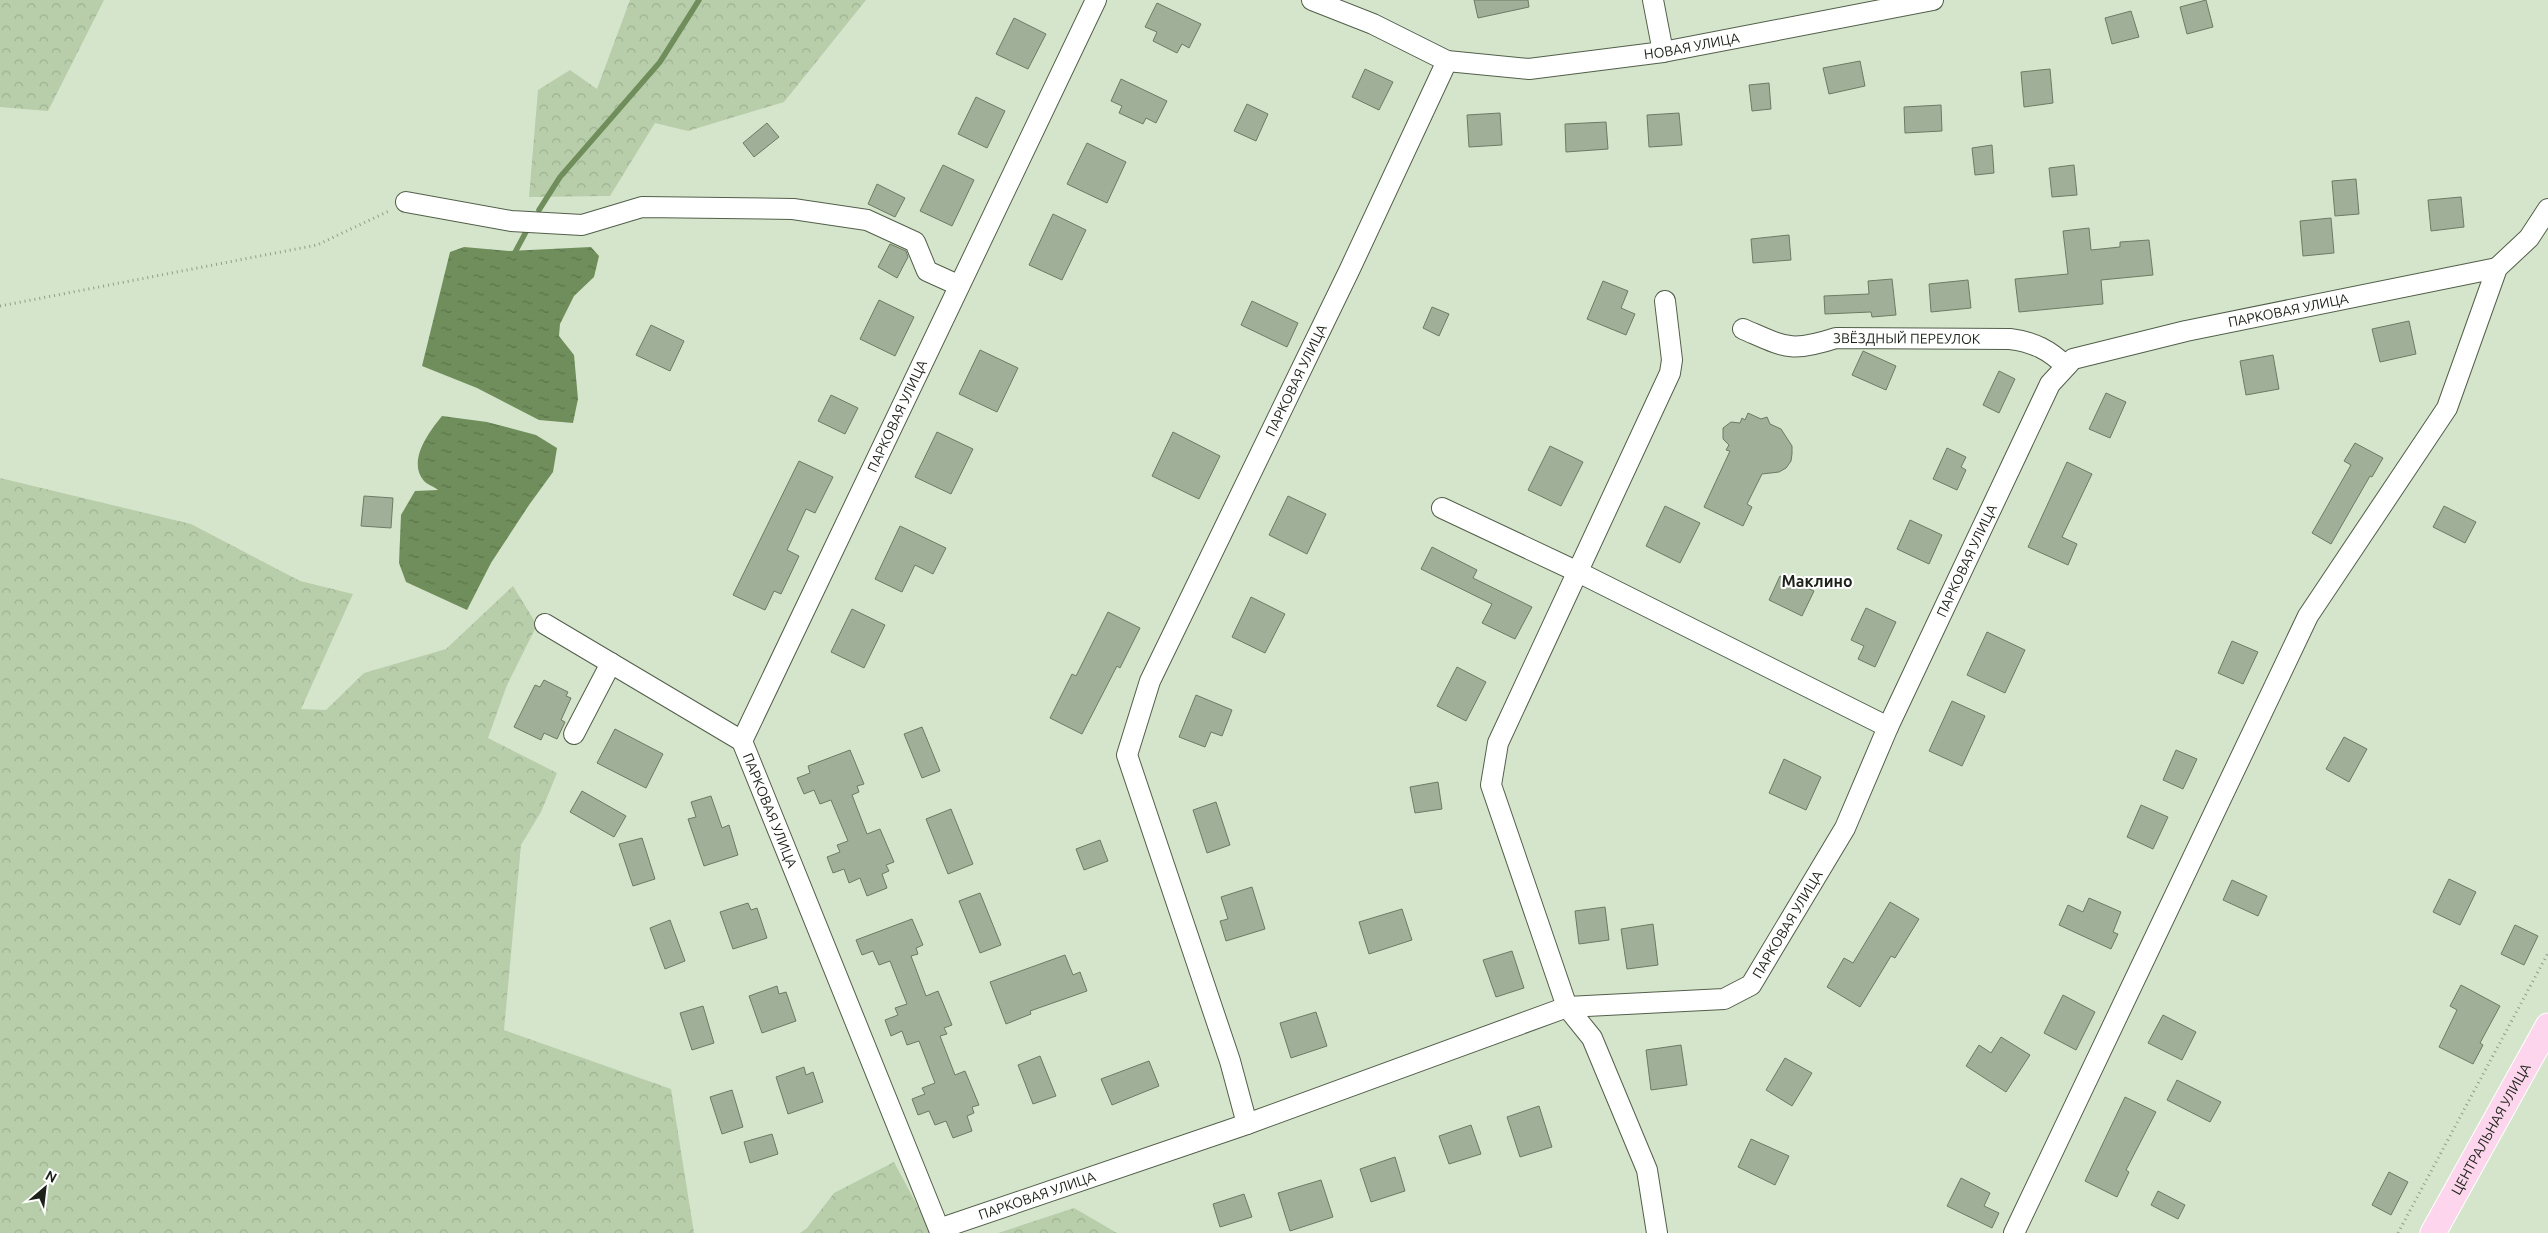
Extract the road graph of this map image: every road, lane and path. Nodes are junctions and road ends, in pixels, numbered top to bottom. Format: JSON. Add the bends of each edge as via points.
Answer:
{"nodes":[{"id":1,"x":1096,"y":0,"type":"edge"},
{"id":2,"x":1312,"y":0,"type":"edge"},
{"id":3,"x":1653,"y":0,"type":"edge"},
{"id":4,"x":1933,"y":0,"type":"edge"},
{"id":5,"x":1663,"y":52,"type":"junction"},
{"id":6,"x":1447,"y":61,"type":"junction"},
{"id":7,"x":406,"y":202,"type":"joint"},
{"id":8,"x":2548,"y":209,"type":"edge"},
{"id":9,"x":2497,"y":268,"type":"junction"},
{"id":10,"x":958,"y":285,"type":"junction"},
{"id":11,"x":1665,"y":301,"type":"dead end"},
{"id":12,"x":0,"y":306,"type":"edge"},
{"id":13,"x":1743,"y":329,"type":"dead end"},
{"id":14,"x":2066,"y":366,"type":"junction"},
{"id":15,"x":1442,"y":508,"type":"dead end"},
{"id":16,"x":1578,"y":572,"type":"junction"},
{"id":17,"x":545,"y":624,"type":"dead end"},
{"id":18,"x":611,"y":663,"type":"junction"},
{"id":19,"x":1888,"y":727,"type":"junction"},
{"id":20,"x":574,"y":734,"type":"dead end"},
{"id":21,"x":742,"y":741,"type":"junction"},
{"id":22,"x":2548,"y":953,"type":"edge"},
{"id":23,"x":1567,"y":1007,"type":"junction"},
{"id":24,"x":2548,"y":1026,"type":"edge"},
{"id":25,"x":1247,"y":1124,"type":"junction"},
{"id":26,"x":1657,"y":1233,"type":"edge"},
{"id":27,"x":2014,"y":1233,"type":"edge"},
{"id":28,"x":2398,"y":1233,"type":"edge"},
{"id":29,"x":2433,"y":1233,"type":"edge"}],
"edges":[{"from":1,"to":10,"type":"street","name":"ПАРКОВАЯ УЛИЦА"},
{"from":2,"to":6,"type":"street","via":[[1373,24]]},
{"from":3,"to":5,"type":"street"},
{"from":4,"to":5,"type":"street","name":"НОВАЯ УЛИЦА"},
{"from":5,"to":6,"type":"street","name":"НОВАЯ УЛИЦА","via":[[1529,69]]},
{"from":6,"to":25,"type":"street","name":"ПАРКОВАЯ УЛИЦА","via":[[1150,681],[1127,755],[1230,1061]]},
{"from":7,"to":10,"type":"street","via":[[511,221],[582,225],[642,207],[793,208],[867,220],[915,242],[927,271]]},
{"from":7,"to":12,"type":"path","via":[[317,245]]},
{"from":8,"to":9,"type":"street","via":[[2529,238]]},
{"from":9,"to":14,"type":"street","name":"ПАРКОВАЯ УЛИЦА","via":[[2186,331],[2073,359]]},
{"from":9,"to":27,"type":"street","via":[[2446,408],[2308,616]]},
{"from":10,"to":21,"type":"street","name":"ПАРКОВАЯ УЛИЦА"},
{"from":11,"to":16,"type":"street","via":[[1672,360],[1670,373]]},
{"from":13,"to":14,"type":"street","name":"ЗВЁЗДНЫЙ ПЕРЕУЛОК","via":[[1794,348],[1836,338],[2010,339],[2044,348]]},
{"from":14,"to":19,"type":"street","name":"ПАРКОВАЯ УЛИЦА","via":[[2050,384]]},
{"from":15,"to":16,"type":"street"},
{"from":16,"to":19,"type":"street"},
{"from":16,"to":23,"type":"street","via":[[1498,743],[1491,785]]},
{"from":17,"to":18,"type":"street"},
{"from":18,"to":20,"type":"street"},
{"from":18,"to":21,"type":"street"},
{"from":19,"to":23,"type":"street","name":"ПАРКОВАЯ УЛИЦА","via":[[1845,828],[1751,985],[1724,999]]},
{"from":21,"to":25,"type":"street","name":"ПАРКОВАЯ УЛИЦА","via":[[939,1229]]},
{"from":22,"to":28,"type":"path"},
{"from":23,"to":25,"type":"street","name":"ПАРКОВАЯ УЛИЦА"},
{"from":23,"to":26,"type":"street","via":[[1592,1038],[1647,1170]]},
{"from":24,"to":29,"type":"main road","name":"ЦЕНТРАЛЬНАЯ УЛИЦА"}]}
